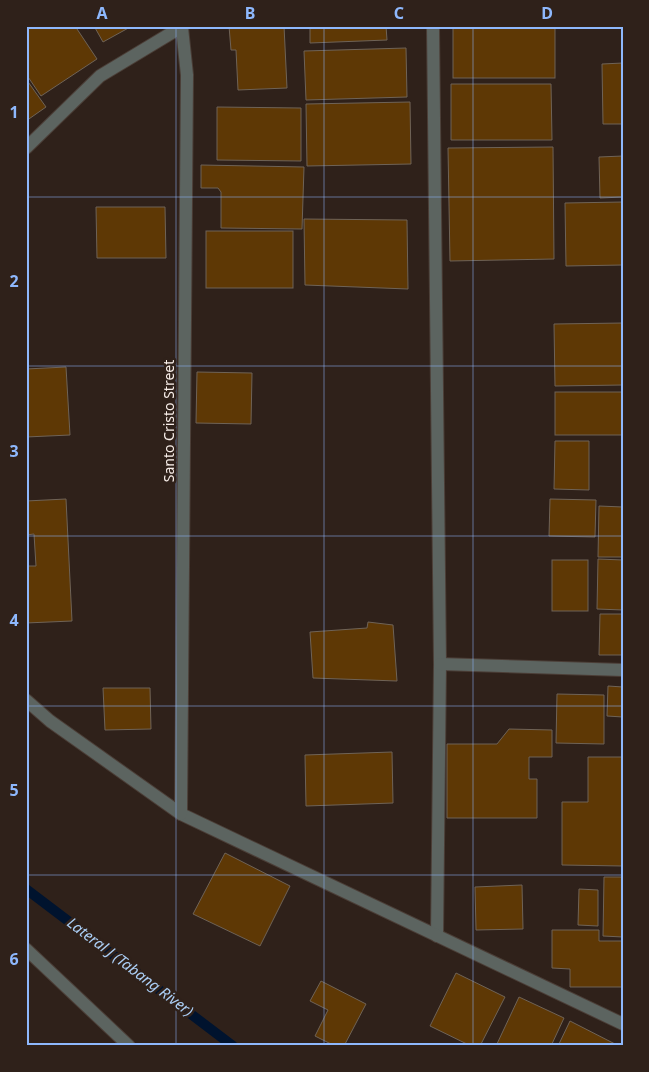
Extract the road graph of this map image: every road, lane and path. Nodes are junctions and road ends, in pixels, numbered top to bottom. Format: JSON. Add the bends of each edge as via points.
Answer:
{"nodes":[{"id":1,"x":433,"y":26,"type":"edge"},
{"id":2,"x":183,"y":27,"type":"edge"},
{"id":3,"x":26,"y":148,"type":"edge"},
{"id":4,"x":440,"y":664,"type":"junction"},
{"id":5,"x":623,"y":670,"type":"edge"},
{"id":6,"x":26,"y":700,"type":"edge"},
{"id":7,"x":181,"y":814,"type":"junction"},
{"id":8,"x":437,"y":936,"type":"junction"},
{"id":9,"x":26,"y":949,"type":"edge"},
{"id":10,"x":623,"y":1024,"type":"edge"},
{"id":11,"x":129,"y":1046,"type":"edge"}],
"edges":[{"from":1,"to":4,"type":"street"},
{"from":2,"to":3,"type":"street","via":[[100,76]]},
{"from":2,"to":7,"type":"street","name":"Santo Cristo Street","via":[[187,75]]},
{"from":4,"to":5,"type":"street"},
{"from":4,"to":8,"type":"street"},
{"from":6,"to":7,"type":"street","via":[[50,721]]},
{"from":7,"to":8,"type":"street"},
{"from":8,"to":10,"type":"street"},
{"from":9,"to":11,"type":"street"}]}
